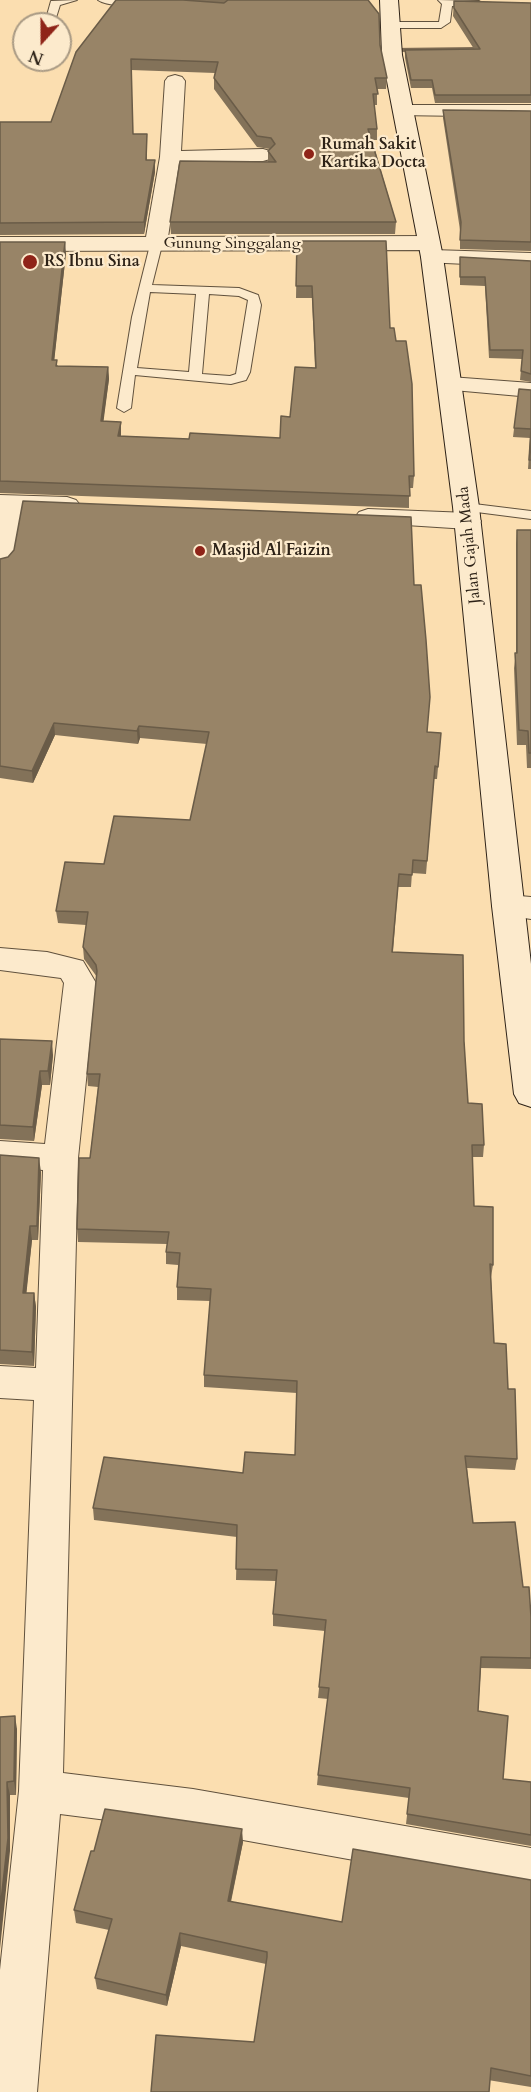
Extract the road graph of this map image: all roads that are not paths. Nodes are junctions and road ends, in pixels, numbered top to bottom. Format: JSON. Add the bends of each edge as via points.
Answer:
{"nodes":[{"id":1,"x":72,"y":0,"type":"edge"},
{"id":2,"x":103,"y":0,"type":"edge"},
{"id":3,"x":389,"y":0,"type":"edge"},
{"id":4,"x":127,"y":1,"type":"edge"},
{"id":5,"x":445,"y":2,"type":"edge"},
{"id":6,"x":149,"y":3,"type":"edge"},
{"id":7,"x":495,"y":4,"type":"edge"},
{"id":8,"x":53,"y":12,"type":"edge"},
{"id":9,"x":391,"y":41,"type":"junction"},
{"id":10,"x":175,"y":81,"type":"dead end"},
{"id":11,"x":404,"y":111,"type":"junction"},
{"id":12,"x":531,"y":111,"type":"edge"},
{"id":13,"x":263,"y":155,"type":"edge"},
{"id":14,"x":170,"y":157,"type":"junction"},
{"id":15,"x":156,"y":245,"type":"junction"},
{"id":16,"x":4,"y":246,"type":"edge"},
{"id":17,"x":430,"y":250,"type":"junction"},
{"id":18,"x":531,"y":260,"type":"edge"},
{"id":19,"x":146,"y":288,"type":"junction"},
{"id":20,"x":202,"y":290,"type":"junction"},
{"id":21,"x":130,"y":371,"type":"junction"},
{"id":22,"x":195,"y":377,"type":"junction"},
{"id":23,"x":450,"y":384,"type":"junction"},
{"id":24,"x":531,"y":390,"type":"edge"},
{"id":25,"x":124,"y":408,"type":"dead end"},
{"id":26,"x":5,"y":503,"type":"edge"},
{"id":27,"x":93,"y":506,"type":"edge"},
{"id":28,"x":467,"y":514,"type":"junction"},
{"id":29,"x":531,"y":515,"type":"edge"},
{"id":30,"x":339,"y":516,"type":"edge"},
{"id":31,"x":0,"y":561,"type":"edge"},
{"id":32,"x":519,"y":907,"type":"edge"},
{"id":33,"x":0,"y":959,"type":"edge"},
{"id":34,"x":531,"y":1094,"type":"edge"},
{"id":35,"x":0,"y":1154,"type":"edge"},
{"id":36,"x":61,"y":1158,"type":"junction"},
{"id":37,"x":0,"y":1382,"type":"edge"},
{"id":38,"x":53,"y":1385,"type":"junction"},
{"id":39,"x":41,"y":1791,"type":"junction"},
{"id":40,"x":531,"y":1870,"type":"edge"},
{"id":41,"x":13,"y":2092,"type":"edge"}],
"edges":[{"from":1,"to":8,"type":"lane","via":[[55,3]]},
{"from":2,"to":4,"type":"lane"},
{"from":3,"to":9,"type":"street","name":"Jalan Gajah Mada"},
{"from":4,"to":6,"type":"lane"},
{"from":5,"to":7,"type":"lane"},
{"from":5,"to":9,"type":"lane","via":[[445,22]]},
{"from":9,"to":11,"type":"street","name":"Jalan Gajah Mada"},
{"from":10,"to":14,"type":"street"},
{"from":11,"to":12,"type":"street"},
{"from":11,"to":17,"type":"street","name":"Jalan Gajah Mada"},
{"from":13,"to":14,"type":"street"},
{"from":14,"to":15,"type":"street"},
{"from":15,"to":16,"type":"street","name":"Gunung Singgalang"},
{"from":15,"to":17,"type":"street","name":"Gunung Singgalang"},
{"from":15,"to":19,"type":"lane"},
{"from":17,"to":18,"type":"street","name":"Gunung Singgalang"},
{"from":17,"to":23,"type":"street","name":"Jalan Gajah Mada"},
{"from":19,"to":20,"type":"lane"},
{"from":19,"to":21,"type":"lane"},
{"from":20,"to":22,"type":"lane"},
{"from":20,"to":22,"type":"lane","via":[[248,294],[255,305],[241,377]]},
{"from":21,"to":22,"type":"lane"},
{"from":21,"to":25,"type":"lane"},
{"from":23,"to":24,"type":"street"},
{"from":23,"to":28,"type":"street","name":"Jalan Gajah Mada"},
{"from":26,"to":27,"type":"street"},
{"from":26,"to":31,"type":"street"},
{"from":28,"to":29,"type":"lane"},
{"from":28,"to":30,"type":"street"},
{"from":28,"to":32,"type":"street","name":"Jalan Gajah Mada"},
{"from":32,"to":34,"type":"street","name":"Jalan Gajah Mada"},
{"from":33,"to":36,"type":"street","via":[[72,969],[80,983]]},
{"from":35,"to":36,"type":"street"},
{"from":36,"to":38,"type":"street"},
{"from":37,"to":38,"type":"street"},
{"from":38,"to":39,"type":"street"},
{"from":39,"to":40,"type":"street","via":[[193,1810]]},
{"from":39,"to":41,"type":"street"}]}
